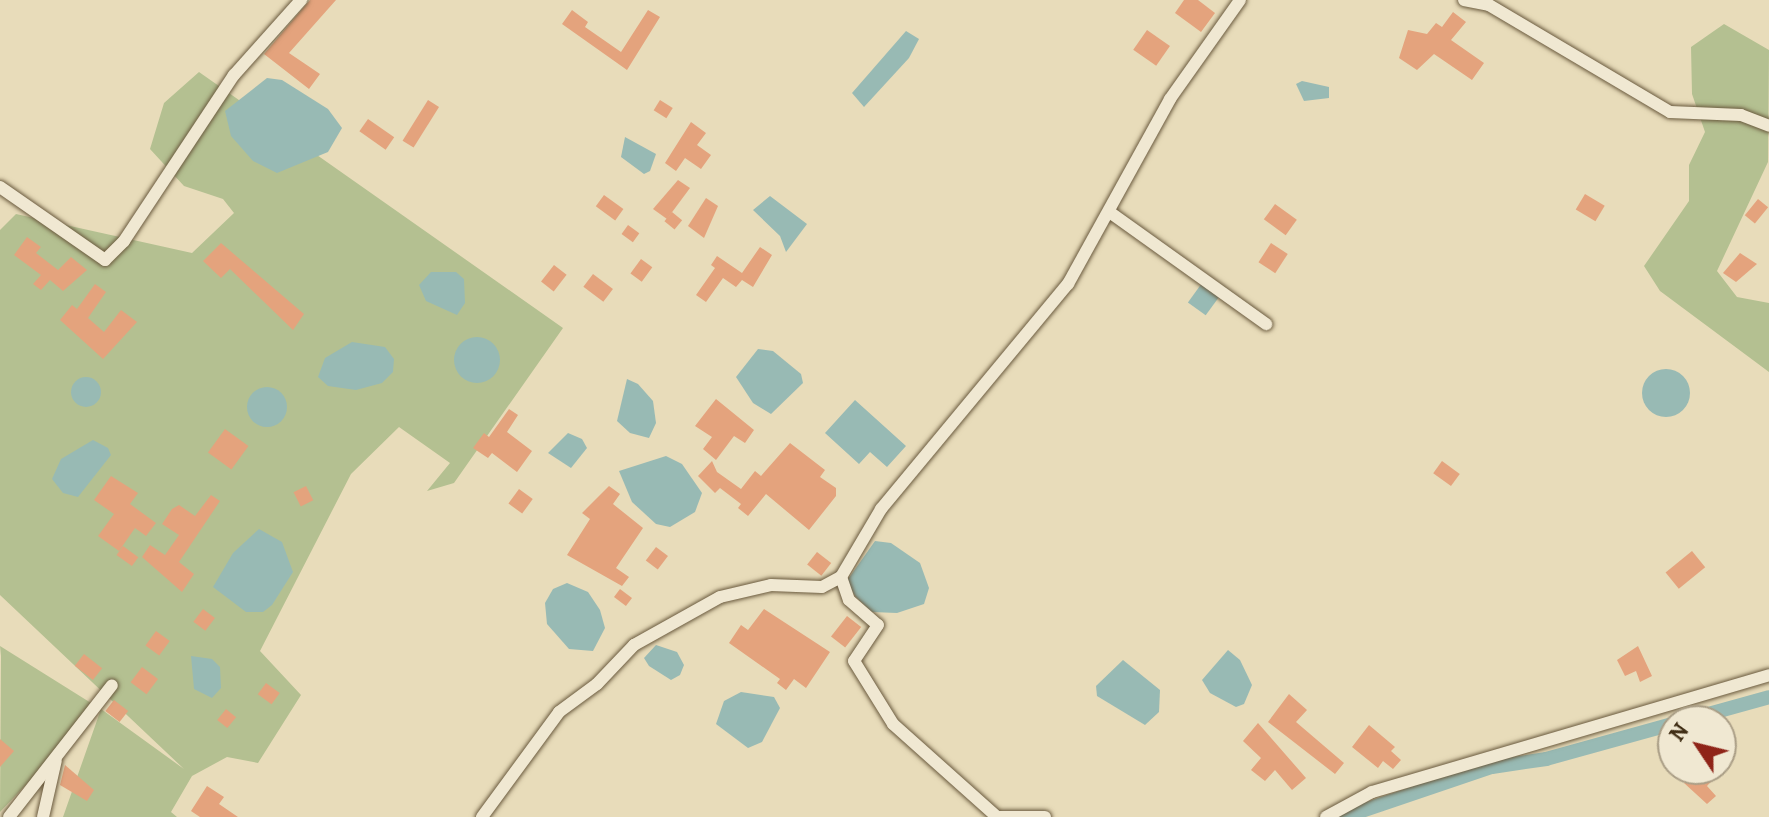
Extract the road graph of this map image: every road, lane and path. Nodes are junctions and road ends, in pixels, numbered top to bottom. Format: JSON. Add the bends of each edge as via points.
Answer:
{"nodes":[{"id":1,"x":301,"y":0,"type":"edge"},
{"id":2,"x":1240,"y":0,"type":"edge"},
{"id":3,"x":1464,"y":0,"type":"edge"},
{"id":4,"x":1769,"y":126,"type":"edge"},
{"id":5,"x":0,"y":187,"type":"edge"},
{"id":6,"x":1111,"y":213,"type":"junction"},
{"id":7,"x":1266,"y":324,"type":"dead end"},
{"id":8,"x":841,"y":577,"type":"junction"},
{"id":9,"x":1769,"y":675,"type":"edge"},
{"id":10,"x":112,"y":685,"type":"dead end"},
{"id":11,"x":56,"y":757,"type":"junction"},
{"id":12,"x":9,"y":817,"type":"edge"},
{"id":13,"x":43,"y":817,"type":"edge"},
{"id":14,"x":482,"y":817,"type":"edge"},
{"id":15,"x":1045,"y":817,"type":"edge"},
{"id":16,"x":1326,"y":817,"type":"edge"}],
"edges":[{"from":1,"to":5,"type":"street","via":[[220,94],[124,241],[105,260]]},
{"from":2,"to":6,"type":"street","via":[[1170,99]]},
{"from":3,"to":4,"type":"street","via":[[1489,5],[1670,112],[1728,113]]},
{"from":6,"to":7,"type":"street"},
{"from":6,"to":8,"type":"street","via":[[1068,284],[881,509]]},
{"from":8,"to":14,"type":"street","via":[[822,587],[771,585],[720,597],[634,645],[597,684],[559,712]]},
{"from":8,"to":15,"type":"street","via":[[849,600],[878,625],[854,661],[893,724],[997,817]]},
{"from":9,"to":16,"type":"street","via":[[1372,792]]},
{"from":10,"to":11,"type":"street"},
{"from":11,"to":12,"type":"street"},
{"from":11,"to":13,"type":"street"}]}
